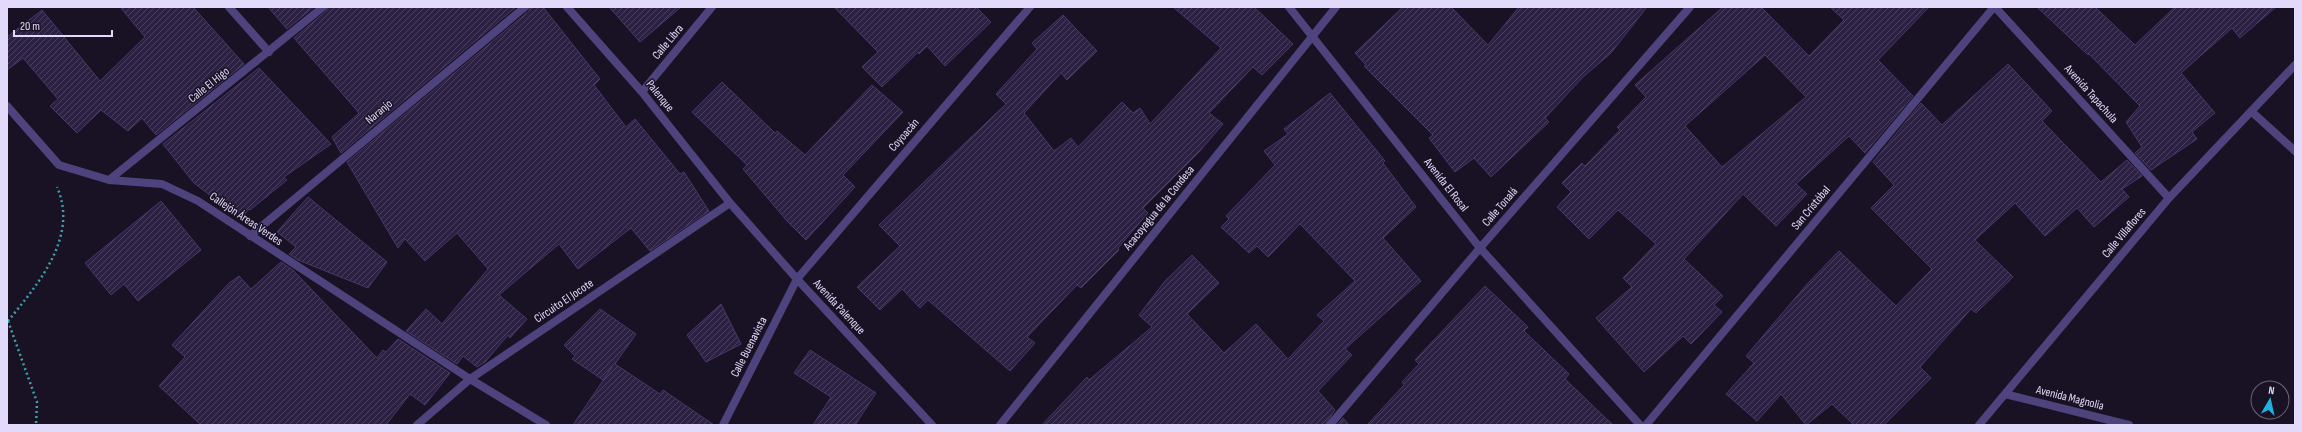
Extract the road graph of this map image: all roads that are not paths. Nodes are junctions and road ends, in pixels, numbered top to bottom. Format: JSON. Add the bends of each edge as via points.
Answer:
{"nodes":[{"id":1,"x":229,"y":7,"type":"edge"},
{"id":2,"x":323,"y":7,"type":"edge"},
{"id":3,"x":525,"y":7,"type":"edge"},
{"id":4,"x":567,"y":7,"type":"edge"},
{"id":5,"x":712,"y":7,"type":"edge"},
{"id":6,"x":1030,"y":7,"type":"edge"},
{"id":7,"x":1289,"y":7,"type":"edge"},
{"id":8,"x":1336,"y":7,"type":"edge"},
{"id":9,"x":1690,"y":7,"type":"edge"},
{"id":10,"x":1994,"y":7,"type":"edge"},
{"id":11,"x":1313,"y":36,"type":"junction"},
{"id":12,"x":269,"y":52,"type":"junction"},
{"id":13,"x":2295,"y":64,"type":"edge"},
{"id":14,"x":642,"y":92,"type":"junction"},
{"id":15,"x":7,"y":106,"type":"edge"},
{"id":16,"x":2252,"y":112,"type":"junction"},
{"id":17,"x":2295,"y":151,"type":"edge"},
{"id":18,"x":109,"y":180,"type":"junction"},
{"id":19,"x":2169,"y":198,"type":"junction"},
{"id":20,"x":730,"y":204,"type":"junction"},
{"id":21,"x":250,"y":236,"type":"junction"},
{"id":22,"x":1480,"y":248,"type":"junction"},
{"id":23,"x":797,"y":280,"type":"junction"},
{"id":24,"x":470,"y":379,"type":"junction"},
{"id":25,"x":2005,"y":394,"type":"junction"},
{"id":26,"x":417,"y":425,"type":"edge"},
{"id":27,"x":546,"y":425,"type":"edge"},
{"id":28,"x":723,"y":425,"type":"edge"},
{"id":29,"x":932,"y":425,"type":"edge"},
{"id":30,"x":1000,"y":425,"type":"edge"},
{"id":31,"x":1330,"y":425,"type":"edge"},
{"id":32,"x":1640,"y":425,"type":"edge"},
{"id":33,"x":1646,"y":425,"type":"edge"},
{"id":34,"x":1979,"y":425,"type":"edge"},
{"id":35,"x":2129,"y":425,"type":"edge"}],
"edges":[{"from":1,"to":12,"type":"street"},
{"from":2,"to":12,"type":"street","name":"Calle El Higo"},
{"from":3,"to":21,"type":"street","name":"Naranjo"},
{"from":4,"to":14,"type":"street","name":"Palenque"},
{"from":5,"to":14,"type":"street","name":"Calle Libra"},
{"from":6,"to":23,"type":"street","name":"Coyoacán"},
{"from":7,"to":11,"type":"street","name":"Avenida El Rosal"},
{"from":8,"to":11,"type":"street","name":"Acacoyagua de la Condesa"},
{"from":9,"to":22,"type":"street","name":"Calle Tonalá"},
{"from":10,"to":19,"type":"street","name":"Avenida Tapachula"},
{"from":10,"to":33,"type":"street","name":"San Cristóbal"},
{"from":11,"to":22,"type":"street","name":"Avenida El Rosal"},
{"from":11,"to":30,"type":"street","name":"Acacoyagua de la Condesa"},
{"from":12,"to":18,"type":"street","name":"Calle El Higo"},
{"from":13,"to":16,"type":"street","name":"Calle Villaflores"},
{"from":14,"to":20,"type":"street","name":"Palenque"},
{"from":15,"to":18,"type":"street","name":"Callejón Áreas Verdes","via":[[59,166]]},
{"from":16,"to":17,"type":"street"},
{"from":16,"to":19,"type":"street","name":"Calle Villaflores"},
{"from":18,"to":21,"type":"street","name":"Callejón Áreas Verdes","via":[[162,184],[198,201]]},
{"from":19,"to":25,"type":"street","name":"Calle Villaflores"},
{"from":20,"to":23,"type":"street","name":"Avenida Palenque"},
{"from":20,"to":24,"type":"street","name":"Circuito El Jocote"},
{"from":21,"to":24,"type":"street","name":"Callejón Áreas Verdes"},
{"from":22,"to":31,"type":"street","name":"Calle Tonalá"},
{"from":22,"to":32,"type":"street","name":"Avenida El Rosal"},
{"from":23,"to":28,"type":"street","name":"Calle Buenavista"},
{"from":23,"to":29,"type":"street","name":"Avenida Palenque"},
{"from":24,"to":26,"type":"street","name":"Circuito El Jocote"},
{"from":24,"to":27,"type":"street","name":"Callejón Áreas Verdes"},
{"from":25,"to":34,"type":"street","name":"Calle Villaflores"},
{"from":25,"to":35,"type":"street","name":"Avenida Magnolia"}]}
